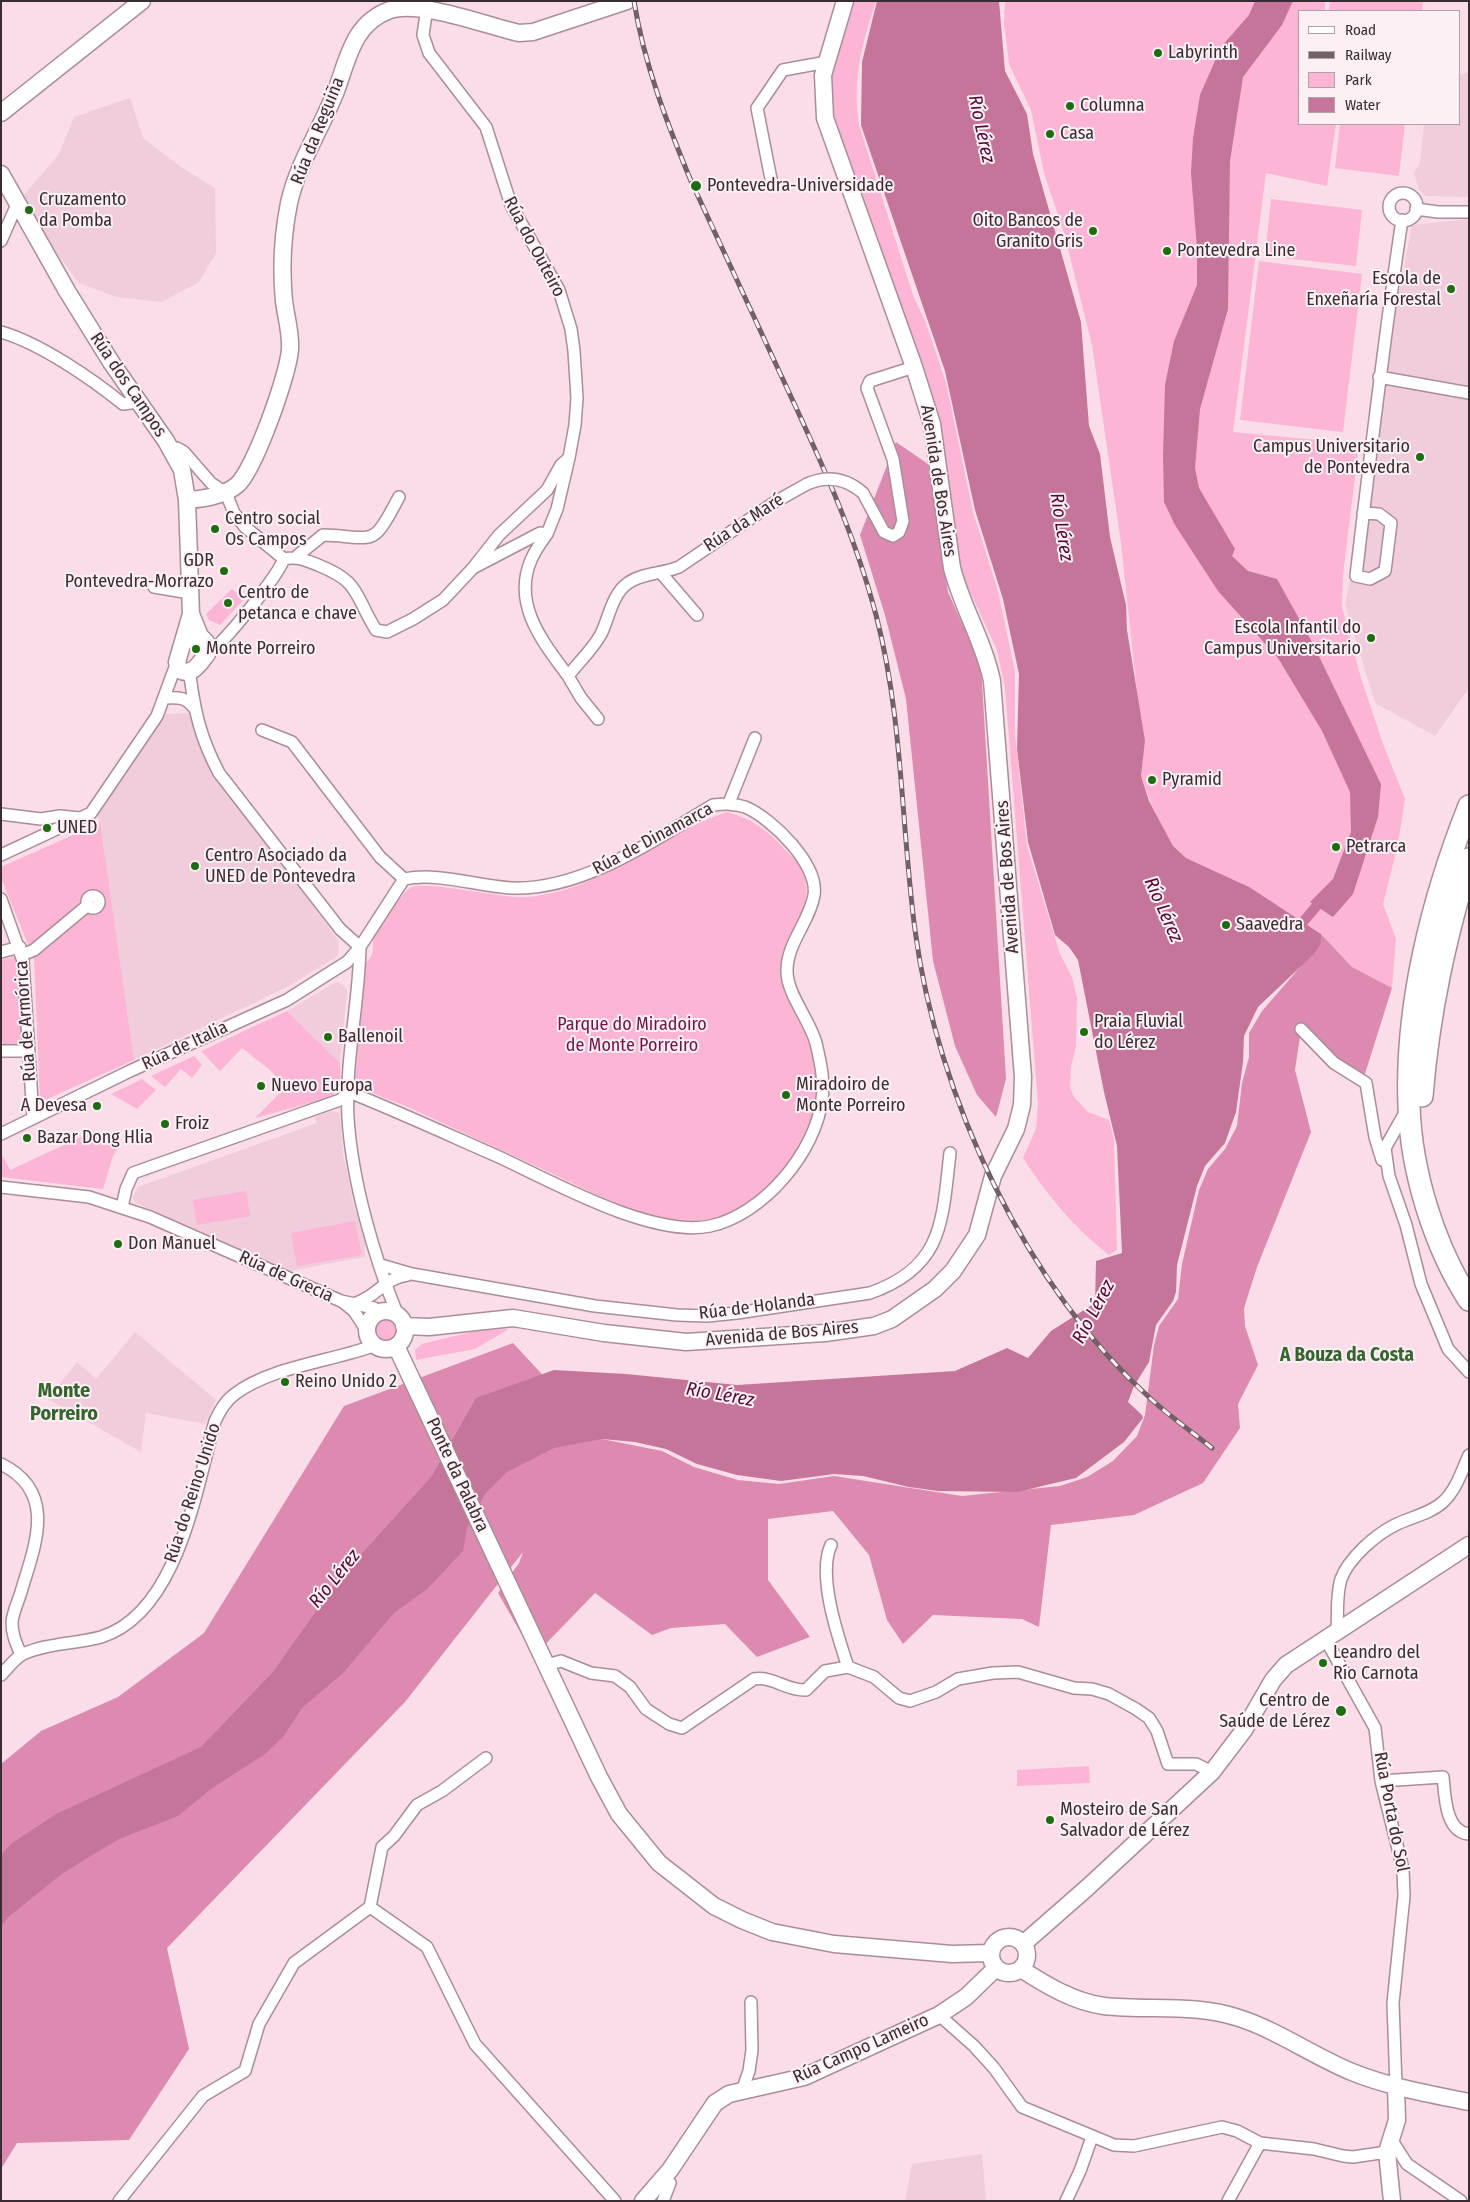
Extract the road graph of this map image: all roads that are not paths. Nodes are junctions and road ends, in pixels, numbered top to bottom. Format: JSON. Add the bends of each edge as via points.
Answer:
{"nodes":[{"id":1,"x":142,"y":1,"type":"edge"},
{"id":2,"x":627,"y":1,"type":"edge"},
{"id":3,"x":845,"y":1,"type":"edge"},
{"id":4,"x":427,"y":5,"type":"edge"},
{"id":5,"x":597,"y":5,"type":"edge"},
{"id":6,"x":827,"y":62,"type":"junction"},
{"id":7,"x":1,"y":113,"type":"edge"},
{"id":8,"x":1,"y":174,"type":"edge"},
{"id":9,"x":771,"y":179,"type":"dead end"},
{"id":10,"x":18,"y":202,"type":"junction"},
{"id":11,"x":1416,"y":209,"type":"junction"},
{"id":12,"x":1469,"y":212,"type":"edge"},
{"id":13,"x":1402,"y":220,"type":"junction"},
{"id":14,"x":1,"y":241,"type":"edge"},
{"id":15,"x":1,"y":332,"type":"edge"},
{"id":16,"x":914,"y":367,"type":"junction"},
{"id":17,"x":1379,"y":377,"type":"junction"},
{"id":18,"x":1469,"y":393,"type":"edge"},
{"id":19,"x":138,"y":402,"type":"junction"},
{"id":20,"x":172,"y":451,"type":"junction"},
{"id":21,"x":569,"y":458,"type":"junction"},
{"id":22,"x":226,"y":492,"type":"junction"},
{"id":23,"x":186,"y":494,"type":"junction"},
{"id":24,"x":399,"y":497,"type":"dead end"},
{"id":25,"x":1363,"y":514,"type":"junction"},
{"id":26,"x":546,"y":534,"type":"junction"},
{"id":27,"x":297,"y":556,"type":"junction"},
{"id":28,"x":284,"y":559,"type":"junction"},
{"id":29,"x":473,"y":568,"type":"junction"},
{"id":30,"x":661,"y":574,"type":"junction"},
{"id":31,"x":154,"y":587,"type":"dead end"},
{"id":32,"x":190,"y":593,"type":"junction"},
{"id":33,"x":191,"y":614,"type":"junction"},
{"id":34,"x":697,"y":615,"type":"dead end"},
{"id":35,"x":200,"y":636,"type":"junction"},
{"id":36,"x":184,"y":642,"type":"junction"},
{"id":37,"x":207,"y":654,"type":"junction"},
{"id":38,"x":177,"y":662,"type":"junction"},
{"id":39,"x":192,"y":671,"type":"junction"},
{"id":40,"x":568,"y":676,"type":"junction"},
{"id":41,"x":165,"y":698,"type":"junction"},
{"id":42,"x":195,"y":709,"type":"junction"},
{"id":43,"x":598,"y":719,"type":"dead end"},
{"id":44,"x":262,"y":730,"type":"dead end"},
{"id":45,"x":755,"y":738,"type":"dead end"},
{"id":46,"x":729,"y":804,"type":"junction"},
{"id":47,"x":1469,"y":806,"type":"edge"},
{"id":48,"x":1,"y":814,"type":"edge"},
{"id":49,"x":81,"y":818,"type":"junction"},
{"id":50,"x":1,"y":855,"type":"edge"},
{"id":51,"x":1469,"y":859,"type":"edge"},
{"id":52,"x":404,"y":879,"type":"junction"},
{"id":53,"x":1,"y":899,"type":"edge"},
{"id":54,"x":88,"y":905,"type":"dead end"},
{"id":55,"x":360,"y":947,"type":"junction"},
{"id":56,"x":21,"y":951,"type":"junction"},
{"id":57,"x":1,"y":952,"type":"edge"},
{"id":58,"x":1301,"y":1029,"type":"dead end"},
{"id":59,"x":1,"y":1051,"type":"edge"},
{"id":60,"x":28,"y":1052,"type":"junction"},
{"id":61,"x":349,"y":1092,"type":"junction"},
{"id":62,"x":1409,"y":1107,"type":"junction"},
{"id":63,"x":33,"y":1117,"type":"junction"},
{"id":64,"x":1,"y":1134,"type":"edge"},
{"id":65,"x":1413,"y":1141,"type":"junction"},
{"id":66,"x":950,"y":1154,"type":"dead end"},
{"id":67,"x":1387,"y":1163,"type":"junction"},
{"id":68,"x":1,"y":1186,"type":"edge"},
{"id":69,"x":122,"y":1208,"type":"junction"},
{"id":70,"x":380,"y":1265,"type":"junction"},
{"id":71,"x":412,"y":1274,"type":"junction"},
{"id":72,"x":385,"y":1284,"type":"junction"},
{"id":73,"x":1469,"y":1292,"type":"edge"},
{"id":74,"x":391,"y":1297,"type":"junction"},
{"id":75,"x":1469,"y":1300,"type":"edge"},
{"id":76,"x":341,"y":1301,"type":"junction"},
{"id":77,"x":356,"y":1304,"type":"junction"},
{"id":78,"x":379,"y":1312,"type":"junction"},
{"id":79,"x":367,"y":1331,"type":"junction"},
{"id":80,"x":400,"y":1332,"type":"junction"},
{"id":81,"x":376,"y":1345,"type":"junction"},
{"id":82,"x":1469,"y":1372,"type":"edge"},
{"id":83,"x":1469,"y":1455,"type":"edge"},
{"id":84,"x":1,"y":1464,"type":"edge"},
{"id":85,"x":831,"y":1545,"type":"dead end"},
{"id":86,"x":1469,"y":1545,"type":"edge"},
{"id":87,"x":1332,"y":1636,"type":"junction"},
{"id":88,"x":21,"y":1654,"type":"junction"},
{"id":89,"x":547,"y":1665,"type":"junction"},
{"id":90,"x":848,"y":1667,"type":"junction"},
{"id":91,"x":1,"y":1675,"type":"edge"},
{"id":92,"x":486,"y":1758,"type":"dead end"},
{"id":93,"x":1212,"y":1772,"type":"junction"},
{"id":94,"x":1381,"y":1781,"type":"junction"},
{"id":95,"x":1469,"y":1834,"type":"edge"},
{"id":96,"x":370,"y":1907,"type":"junction"},
{"id":97,"x":1023,"y":1944,"type":"junction"},
{"id":98,"x":994,"y":1961,"type":"junction"},
{"id":99,"x":1021,"y":1969,"type":"junction"},
{"id":100,"x":751,"y":2002,"type":"dead end"},
{"id":101,"x":939,"y":2015,"type":"junction"},
{"id":102,"x":1396,"y":2086,"type":"junction"},
{"id":103,"x":742,"y":2091,"type":"junction"},
{"id":104,"x":1469,"y":2102,"type":"edge"},
{"id":105,"x":1092,"y":2137,"type":"junction"},
{"id":106,"x":1260,"y":2143,"type":"junction"},
{"id":107,"x":1389,"y":2145,"type":"junction"},
{"id":108,"x":664,"y":2178,"type":"junction"},
{"id":109,"x":119,"y":2201,"type":"edge"},
{"id":110,"x":615,"y":2201,"type":"edge"},
{"id":111,"x":643,"y":2201,"type":"edge"},
{"id":112,"x":663,"y":2201,"type":"edge"},
{"id":113,"x":1066,"y":2201,"type":"edge"},
{"id":114,"x":1228,"y":2201,"type":"edge"},
{"id":115,"x":1392,"y":2201,"type":"edge"},
{"id":116,"x":1461,"y":2201,"type":"edge"}],
"edges":[{"from":1,"to":7,"type":"street"},
{"from":2,"to":5,"type":"street"},
{"from":3,"to":6,"type":"street","name":"Avenida de Bos Aires"},
{"from":4,"to":5,"type":"street","via":[[519,33],[534,32]]},
{"from":4,"to":21,"type":"street","name":"Rúa do Outeiro","via":[[423,35],[429,53],[486,127],[511,205],[547,266],[564,304],[573,339],[577,398]]},
{"from":4,"to":22,"type":"street","name":"Rúa da Reguiña","via":[[390,10],[366,25],[355,38],[336,92],[303,160],[290,202],[284,240],[289,361],[246,476]]},
{"from":6,"to":9,"type":"street","via":[[783,70],[757,108]]},
{"from":6,"to":16,"type":"street","name":"Avenida de Bos Aires","via":[[823,76],[825,118]]},
{"from":8,"to":10,"type":"street","name":"Rúa dos Campos"},
{"from":10,"to":14,"type":"street"},
{"from":10,"to":19,"type":"street","name":"Rúa dos Campos","via":[[67,292]]},
{"from":11,"to":12,"type":"street"},
{"from":11,"to":13,"type":"street","via":[[1413,216]]},
{"from":11,"to":13,"type":"street","via":[[1412,196],[1404,193],[1395,195],[1390,211],[1395,218]]},
{"from":13,"to":17,"type":"street"},
{"from":15,"to":19,"type":"street","via":[[45,352],[123,404]]},
{"from":16,"to":30,"type":"street","name":"Rúa da Maré","bridge":true,"via":[[870,381],[867,385],[893,459],[903,520],[900,532],[893,536],[884,532],[863,493],[852,484],[836,479],[818,480],[775,502],[685,564]]},
{"from":16,"to":80,"type":"street","name":"Avenida de Bos Aires","via":[[932,424],[952,568],[985,653],[992,681],[1022,1067],[1022,1105],[1016,1129],[993,1176],[977,1235],[953,1271],[936,1289],[892,1320],[874,1326],[825,1333],[686,1342],[513,1318]]},
{"from":17,"to":18,"type":"street"},
{"from":17,"to":25,"type":"street"},
{"from":19,"to":20,"type":"street","name":"Rúa dos Campos"},
{"from":20,"to":22,"type":"street","via":[[177,448],[184,452],[211,483]]},
{"from":20,"to":23,"type":"street","name":"Rúa dos Campos","via":[[182,470]]},
{"from":21,"to":26,"type":"street","via":[[557,509]]},
{"from":21,"to":29,"type":"street","name":"Rúa do Outeiro","via":[[561,465],[547,490],[499,535]]},
{"from":22,"to":23,"type":"street"},
{"from":22,"to":28,"type":"street","via":[[228,501],[245,527]]},
{"from":23,"to":32,"type":"street","name":"Rúa dos Campos"},
{"from":24,"to":27,"type":"street","via":[[381,532],[368,539],[323,535]]},
{"from":25,"to":25,"type":"street","via":[[1356,576],[1370,580],[1385,571],[1391,523],[1379,514]]},
{"from":26,"to":29,"type":"street","via":[[540,533]]},
{"from":26,"to":40,"type":"street","via":[[528,568],[528,607],[539,636]]},
{"from":27,"to":28,"type":"street"},
{"from":27,"to":29,"type":"street","via":[[344,577],[374,627],[381,632],[413,619],[443,600]]},
{"from":28,"to":37,"type":"street","via":[[279,571],[249,609]]},
{"from":30,"to":34,"type":"street"},
{"from":30,"to":40,"type":"street","name":"Rúa da Maré","via":[[639,578],[623,587],[596,642]]},
{"from":31,"to":32,"type":"street"},
{"from":32,"to":33,"type":"street","name":"Rúa dos Campos"},
{"from":33,"to":35,"type":"street","name":"Rúa dos Campos"},
{"from":33,"to":36,"type":"street","name":"Rúa dos Campos"},
{"from":35,"to":36,"type":"street","via":[[192,636]]},
{"from":35,"to":37,"type":"street","via":[[206,642]]},
{"from":36,"to":38,"type":"street"},
{"from":37,"to":39,"type":"street"},
{"from":38,"to":39,"type":"street","via":[[181,672]]},
{"from":38,"to":41,"type":"street"},
{"from":39,"to":42,"type":"street"},
{"from":40,"to":43,"type":"street","via":[[580,698]]},
{"from":41,"to":42,"type":"street","via":[[182,697]]},
{"from":41,"to":49,"type":"street","via":[[158,716],[91,813]]},
{"from":42,"to":55,"type":"street","via":[[205,746],[219,773],[340,929]]},
{"from":44,"to":52,"type":"street","via":[[292,742],[380,857]]},
{"from":45,"to":46,"type":"street"},
{"from":46,"to":52,"type":"street","name":"Rúa de Dinamarca","via":[[713,805],[628,853],[573,879],[512,888],[437,878]]},
{"from":46,"to":61,"type":"street","name":"Rúa de Dinamarca","via":[[744,807],[771,824],[802,857],[814,883],[811,909],[789,955],[787,969],[788,980],[816,1042],[822,1099],[805,1149],[781,1182],[754,1205],[729,1220],[709,1226],[663,1225],[639,1219]]},
{"from":47,"to":62,"type":"highway","via":[[1423,959],[1411,1032]]},
{"from":48,"to":49,"type":"street","via":[[41,819],[60,816]]},
{"from":49,"to":50,"type":"street"},
{"from":51,"to":73,"type":"highway","via":[[1440,961],[1428,1033],[1421,1106],[1423,1140],[1437,1206]]},
{"from":52,"to":55,"type":"street"},
{"from":53,"to":56,"type":"street","name":"Rúa de Armórica"},
{"from":54,"to":56,"type":"street","via":[[34,950]]},
{"from":55,"to":61,"type":"street"},
{"from":55,"to":63,"type":"street","name":"Rúa de Italia","via":[[347,962],[287,1000]]},
{"from":56,"to":57,"type":"street"},
{"from":56,"to":60,"type":"street","name":"Rúa de Armórica"},
{"from":58,"to":67,"type":"street","via":[[1334,1063],[1366,1083],[1378,1149]]},
{"from":59,"to":60,"type":"street"},
{"from":60,"to":63,"type":"street","name":"Rúa de Armórica"},
{"from":61,"to":69,"type":"street","via":[[340,1100],[133,1173]]},
{"from":61,"to":70,"type":"street","via":[[353,1164]]},
{"from":62,"to":65,"type":"highway"},
{"from":62,"to":67,"type":"street","via":[[1386,1144]]},
{"from":63,"to":64,"type":"street","name":"Rúa de Italia"},
{"from":65,"to":67,"type":"street","via":[[1398,1140],[1390,1149]]},
{"from":65,"to":75,"type":"highway","via":[[1427,1210]]},
{"from":66,"to":71,"type":"street","name":"Rúa de Holanda","via":[[942,1223],[935,1242],[910,1272],[890,1286],[870,1293],[707,1316],[595,1306]]},
{"from":67,"to":82,"type":"street","via":[[1421,1284],[1448,1350]]},
{"from":68,"to":69,"type":"street","name":"Rúa de Grecia","via":[[90,1197]]},
{"from":69,"to":76,"type":"street","name":"Rúa de Grecia","via":[[150,1217]]},
{"from":70,"to":71,"type":"street","name":"Rúa de Holanda"},
{"from":70,"to":72,"type":"street"},
{"from":71,"to":72,"type":"street","name":"Rúa de Holanda"},
{"from":71,"to":74,"type":"street","via":[[402,1280]]},
{"from":72,"to":74,"type":"street"},
{"from":72,"to":77,"type":"street","name":"Rúa de Holanda"},
{"from":72,"to":78,"type":"street"},
{"from":74,"to":80,"type":"street"},
{"from":76,"to":77,"type":"street","name":"Rúa de Grecia"},
{"from":76,"to":79,"type":"street","name":"Rúa de Grecia","via":[[354,1311]]},
{"from":77,"to":78,"type":"street","name":"Rúa de Grecia"},
{"from":78,"to":79,"type":"street","via":[[370,1319]]},
{"from":78,"to":80,"type":"street","via":[[390,1311]]},
{"from":79,"to":81,"type":"street"},
{"from":80,"to":81,"type":"street","via":[[386,1349]]},
{"from":80,"to":89,"type":"street","name":"Ponte da Palabra","via":[[406,1368]]},
{"from":81,"to":88,"type":"street","name":"Rúa do Reino Unido","via":[[268,1377],[234,1394],[215,1421],[175,1560],[145,1607],[117,1630],[100,1637]]},
{"from":83,"to":87,"type":"street","via":[[1443,1502],[1386,1530],[1350,1565],[1340,1587]]},
{"from":84,"to":88,"type":"street","via":[[17,1472],[27,1484],[36,1501],[38,1515],[38,1534],[12,1620],[13,1639]]},
{"from":85,"to":90,"type":"street","via":[[828,1566],[832,1619]]},
{"from":86,"to":87,"type":"street"},
{"from":87,"to":93,"type":"street","via":[[1279,1672],[1244,1730]]},
{"from":87,"to":94,"type":"street","name":"Rúa Porta do Sol","via":[[1374,1728]]},
{"from":88,"to":91,"type":"street"},
{"from":89,"to":90,"type":"street","via":[[561,1661],[591,1673],[615,1676],[630,1687],[646,1709],[669,1724],[682,1728],[754,1679],[768,1679],[806,1690],[825,1671]]},
{"from":89,"to":98,"type":"street","name":"Ponte da Palabra","via":[[619,1814],[659,1863],[714,1906],[772,1932],[803,1940]]},
{"from":90,"to":93,"type":"street","via":[[874,1677],[899,1698],[910,1701],[936,1692],[958,1679],[1006,1671],[1074,1688],[1092,1689],[1116,1698],[1149,1718],[1168,1764],[1196,1764]]},
{"from":92,"to":96,"type":"street","via":[[442,1791],[416,1805],[382,1847]]},
{"from":93,"to":97,"type":"street"},
{"from":94,"to":95,"type":"street","via":[[1443,1777],[1451,1822]]},
{"from":94,"to":102,"type":"street","name":"Rúa Porta do Sol","via":[[1405,1883],[1393,2003]]},
{"from":96,"to":109,"type":"street","via":[[294,1963],[259,2024],[245,2071],[202,2096]]},
{"from":96,"to":110,"type":"street","via":[[427,1946],[475,2044]]},
{"from":97,"to":98,"type":"street","via":[[1014,1938],[1002,1939],[993,1947]]},
{"from":97,"to":99,"type":"street","via":[[1027,1954]]},
{"from":98,"to":99,"type":"street","via":[[1011,1974]]},
{"from":98,"to":101,"type":"street","name":"Rúa Campo Lameiro","via":[[966,1997]]},
{"from":99,"to":102,"type":"street","via":[[1084,2002],[1104,2006],[1178,2007],[1238,2018],[1351,2072]]},
{"from":100,"to":103,"type":"street","via":[[752,2050]]},
{"from":101,"to":103,"type":"street","name":"Rúa Campo Lameiro","via":[[804,2077]]},
{"from":101,"to":105,"type":"street","via":[[978,2049],[1022,2107]]},
{"from":102,"to":104,"type":"street"},
{"from":102,"to":107,"type":"street","via":[[1397,2120]]},
{"from":103,"to":108,"type":"street","name":"Rúa Campo Lameiro","via":[[715,2103]]},
{"from":105,"to":106,"type":"street","via":[[1122,2147],[1222,2127],[1238,2131]]},
{"from":105,"to":113,"type":"street"},
{"from":106,"to":107,"type":"street","via":[[1353,2157]]},
{"from":106,"to":114,"type":"street"},
{"from":107,"to":115,"type":"street"},
{"from":107,"to":116,"type":"street","via":[[1407,2164]]},
{"from":108,"to":111,"type":"street","name":"Rúa Campo Lameiro"},
{"from":108,"to":112,"type":"street","via":[[670,2184]]}]}
